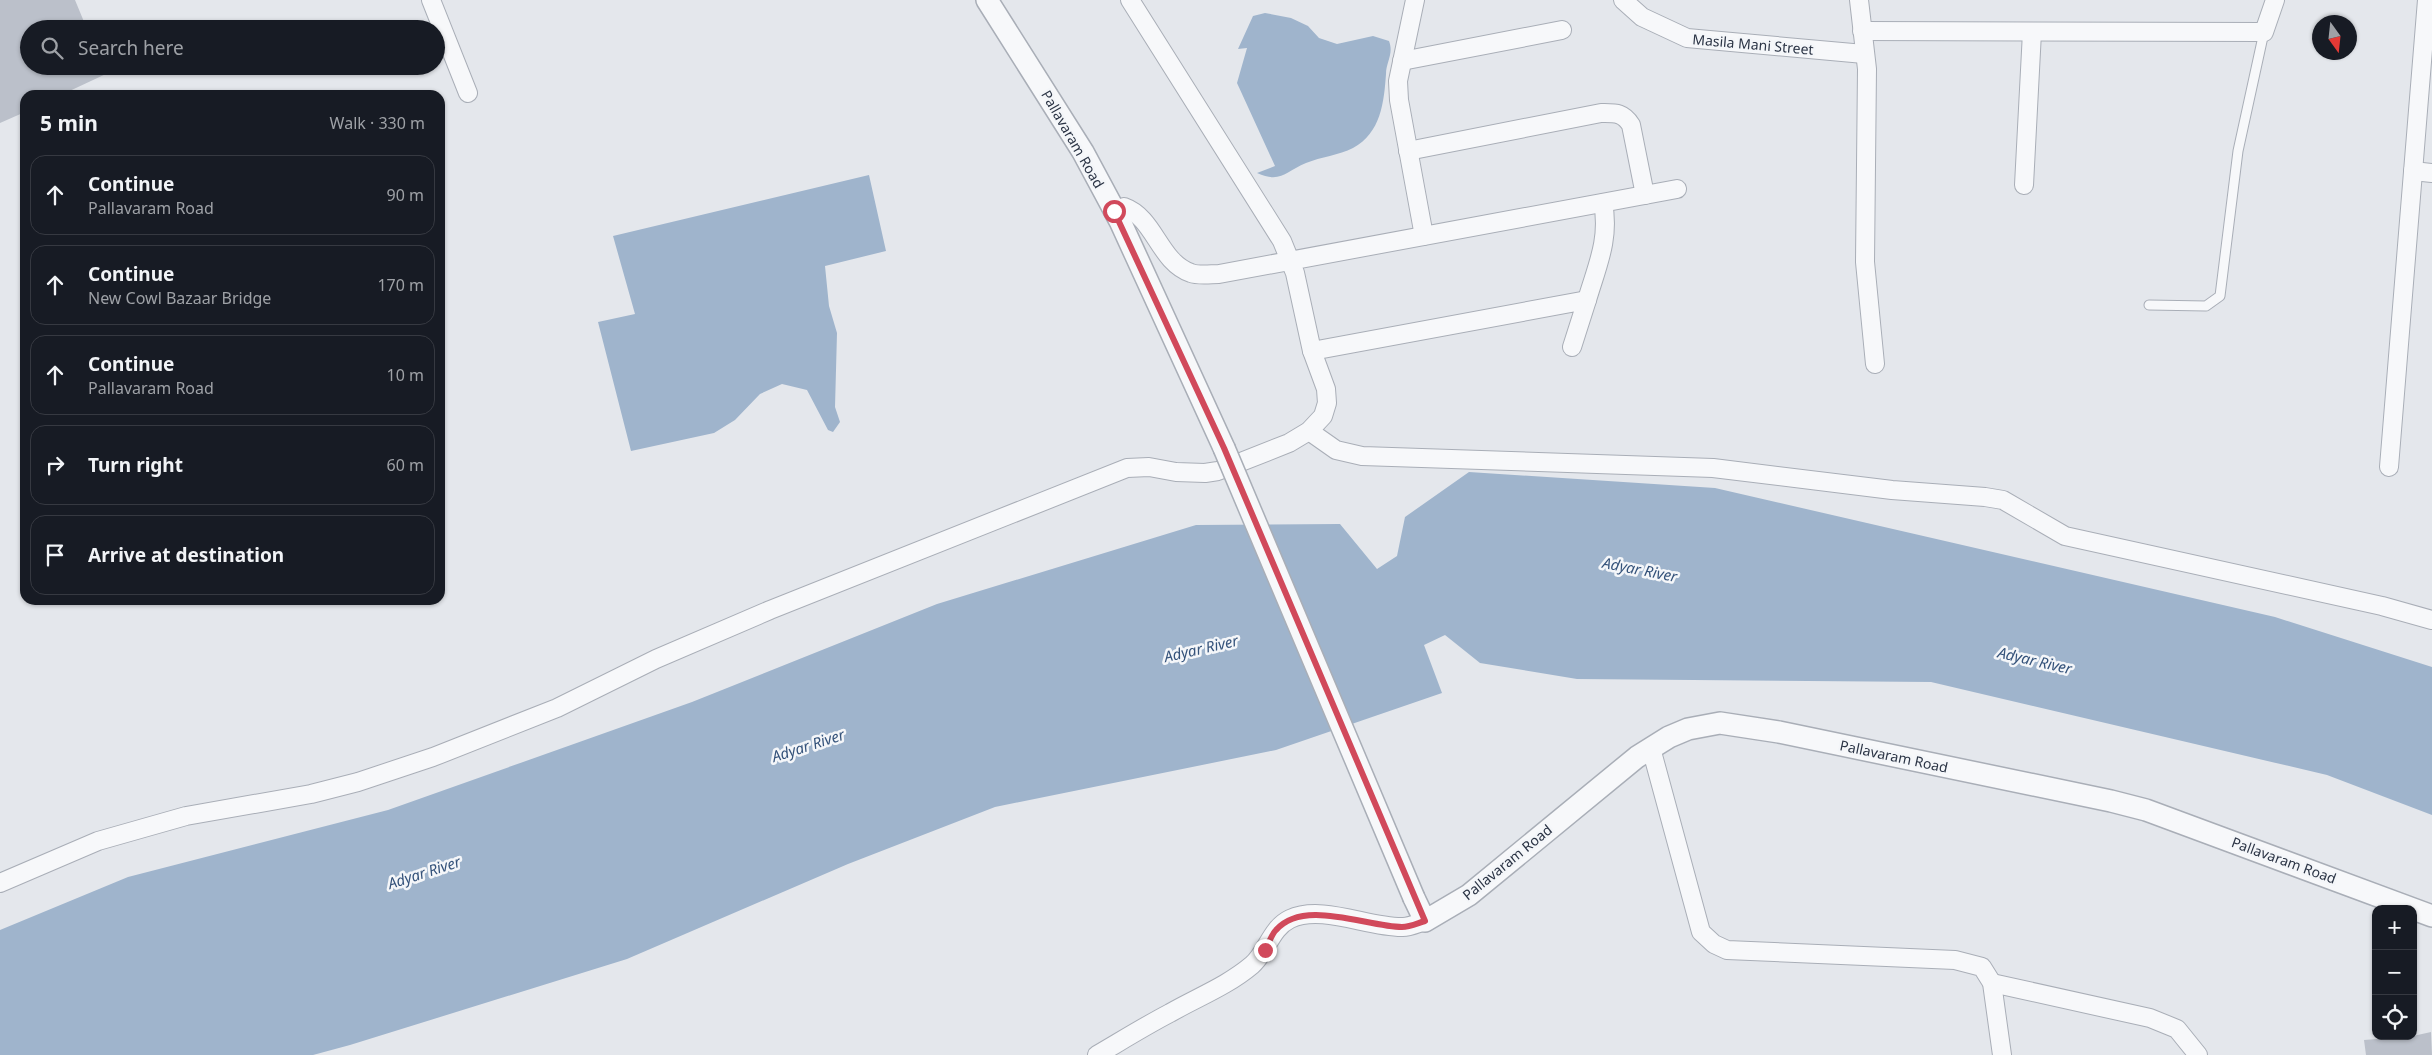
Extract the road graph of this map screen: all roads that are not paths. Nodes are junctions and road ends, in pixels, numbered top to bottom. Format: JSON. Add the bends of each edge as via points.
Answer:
{"nodes":[{"id":1,"x":431,"y":0,"type":"edge"},
{"id":2,"x":987,"y":0,"type":"edge"},
{"id":3,"x":1130,"y":0,"type":"edge"},
{"id":4,"x":1415,"y":0,"type":"edge"},
{"id":5,"x":1623,"y":0,"type":"edge"},
{"id":6,"x":1859,"y":0,"type":"edge"},
{"id":7,"x":2275,"y":0,"type":"edge"},
{"id":8,"x":2427,"y":0,"type":"edge"},
{"id":9,"x":439,"y":20,"type":"edge"},
{"id":10,"x":1562,"y":30,"type":"dead end"},
{"id":11,"x":1862,"y":32,"type":"junction"},
{"id":12,"x":2032,"y":32,"type":"junction"},
{"id":13,"x":2264,"y":32,"type":"junction"},
{"id":14,"x":445,"y":36,"type":"edge"},
{"id":15,"x":1864,"y":54,"type":"junction"},
{"id":16,"x":1402,"y":61,"type":"junction"},
{"id":17,"x":468,"y":94,"type":"dead end"},
{"id":18,"x":1408,"y":151,"type":"junction"},
{"id":19,"x":2413,"y":171,"type":"junction"},
{"id":20,"x":2432,"y":173,"type":"edge"},
{"id":21,"x":2024,"y":184,"type":"dead end"},
{"id":22,"x":1677,"y":189,"type":"dead end"},
{"id":23,"x":1645,"y":195,"type":"junction"},
{"id":24,"x":1603,"y":203,"type":"junction"},
{"id":25,"x":1114,"y":211,"type":"junction"},
{"id":26,"x":1424,"y":236,"type":"junction"},
{"id":27,"x":1291,"y":260,"type":"junction"},
{"id":28,"x":1587,"y":300,"type":"junction"},
{"id":29,"x":2149,"y":306,"type":"dead end"},
{"id":30,"x":1572,"y":348,"type":"dead end"},
{"id":31,"x":1312,"y":351,"type":"junction"},
{"id":32,"x":1875,"y":364,"type":"dead end"},
{"id":33,"x":1309,"y":431,"type":"junction"},
{"id":34,"x":2389,"y":467,"type":"dead end"},
{"id":35,"x":2432,"y":620,"type":"edge"},
{"id":36,"x":1651,"y":748,"type":"junction"},
{"id":37,"x":0,"y":882,"type":"edge"},
{"id":38,"x":2432,"y":916,"type":"edge"},
{"id":39,"x":1425,"y":921,"type":"junction"},
{"id":40,"x":1992,"y":983,"type":"junction"},
{"id":41,"x":1098,"y":1055,"type":"edge"},
{"id":42,"x":2002,"y":1055,"type":"edge"},
{"id":43,"x":2198,"y":1055,"type":"edge"}],
"edges":[{"from":1,"to":9,"type":"street"},
{"from":2,"to":25,"type":"street","name":"Pallavaram Road","via":[[1083,152]]},
{"from":3,"to":27,"type":"street","via":[[1269,218]]},
{"from":4,"to":16,"type":"street"},
{"from":5,"to":15,"type":"street","name":"Masila Mani Street","via":[[1642,17],[1687,38]]},
{"from":6,"to":11,"type":"street"},
{"from":7,"to":13,"type":"street"},
{"from":8,"to":19,"type":"street"},
{"from":10,"to":16,"type":"street"},
{"from":11,"to":12,"type":"street"},
{"from":11,"to":15,"type":"street"},
{"from":12,"to":13,"type":"street"},
{"from":12,"to":21,"type":"street"},
{"from":13,"to":29,"type":"lane","via":[[2238,151],[2220,296],[2206,306]]},
{"from":14,"to":17,"type":"street"},
{"from":15,"to":32,"type":"street","via":[[1867,69],[1865,262]]},
{"from":16,"to":18,"type":"street","via":[[1399,100]]},
{"from":18,"to":23,"type":"street","via":[[1616,112],[1626,117],[1631,125]]},
{"from":18,"to":26,"type":"street"},
{"from":19,"to":20,"type":"street"},
{"from":19,"to":34,"type":"street"},
{"from":22,"to":23,"type":"street"},
{"from":23,"to":24,"type":"street"},
{"from":24,"to":26,"type":"street"},
{"from":24,"to":28,"type":"street","via":[[1606,238]]},
{"from":25,"to":27,"type":"street","via":[[1124,207],[1136,211],[1172,261],[1192,273],[1219,274]]},
{"from":25,"to":39,"type":"street","name":"Pallavaram Road","bridge":true,"via":[[1224,448]]},
{"from":26,"to":27,"type":"street"},
{"from":27,"to":31,"type":"street"},
{"from":28,"to":30,"type":"street"},
{"from":28,"to":31,"type":"street"},
{"from":31,"to":33,"type":"street","via":[[1326,389],[1327,403],[1323,416]]},
{"from":33,"to":35,"type":"street","via":[[1336,450],[1362,456],[1713,468],[2003,500],[2065,536]]},
{"from":33,"to":37,"type":"street","via":[[1289,443],[1205,474],[1127,468],[778,606],[656,659],[557,708],[433,757],[348,785],[186,816],[98,841]]},
{"from":36,"to":38,"type":"street","name":"Pallavaram Road","via":[[1688,729],[1720,723],[1779,732],[2111,801],[2185,824]]},
{"from":36,"to":39,"type":"street","name":"Pallavaram Road","via":[[1564,815],[1470,895]]},
{"from":36,"to":40,"type":"street","via":[[1692,906],[1701,932],[1714,944],[1727,950],[1955,960],[1982,967]]},
{"from":39,"to":41,"type":"street","via":[[1404,927],[1327,915],[1290,919],[1276,930],[1253,964],[1228,983],[1170,1012]]},
{"from":40,"to":42,"type":"street"},
{"from":40,"to":43,"type":"street","via":[[2150,1018],[2177,1029]]}]}
